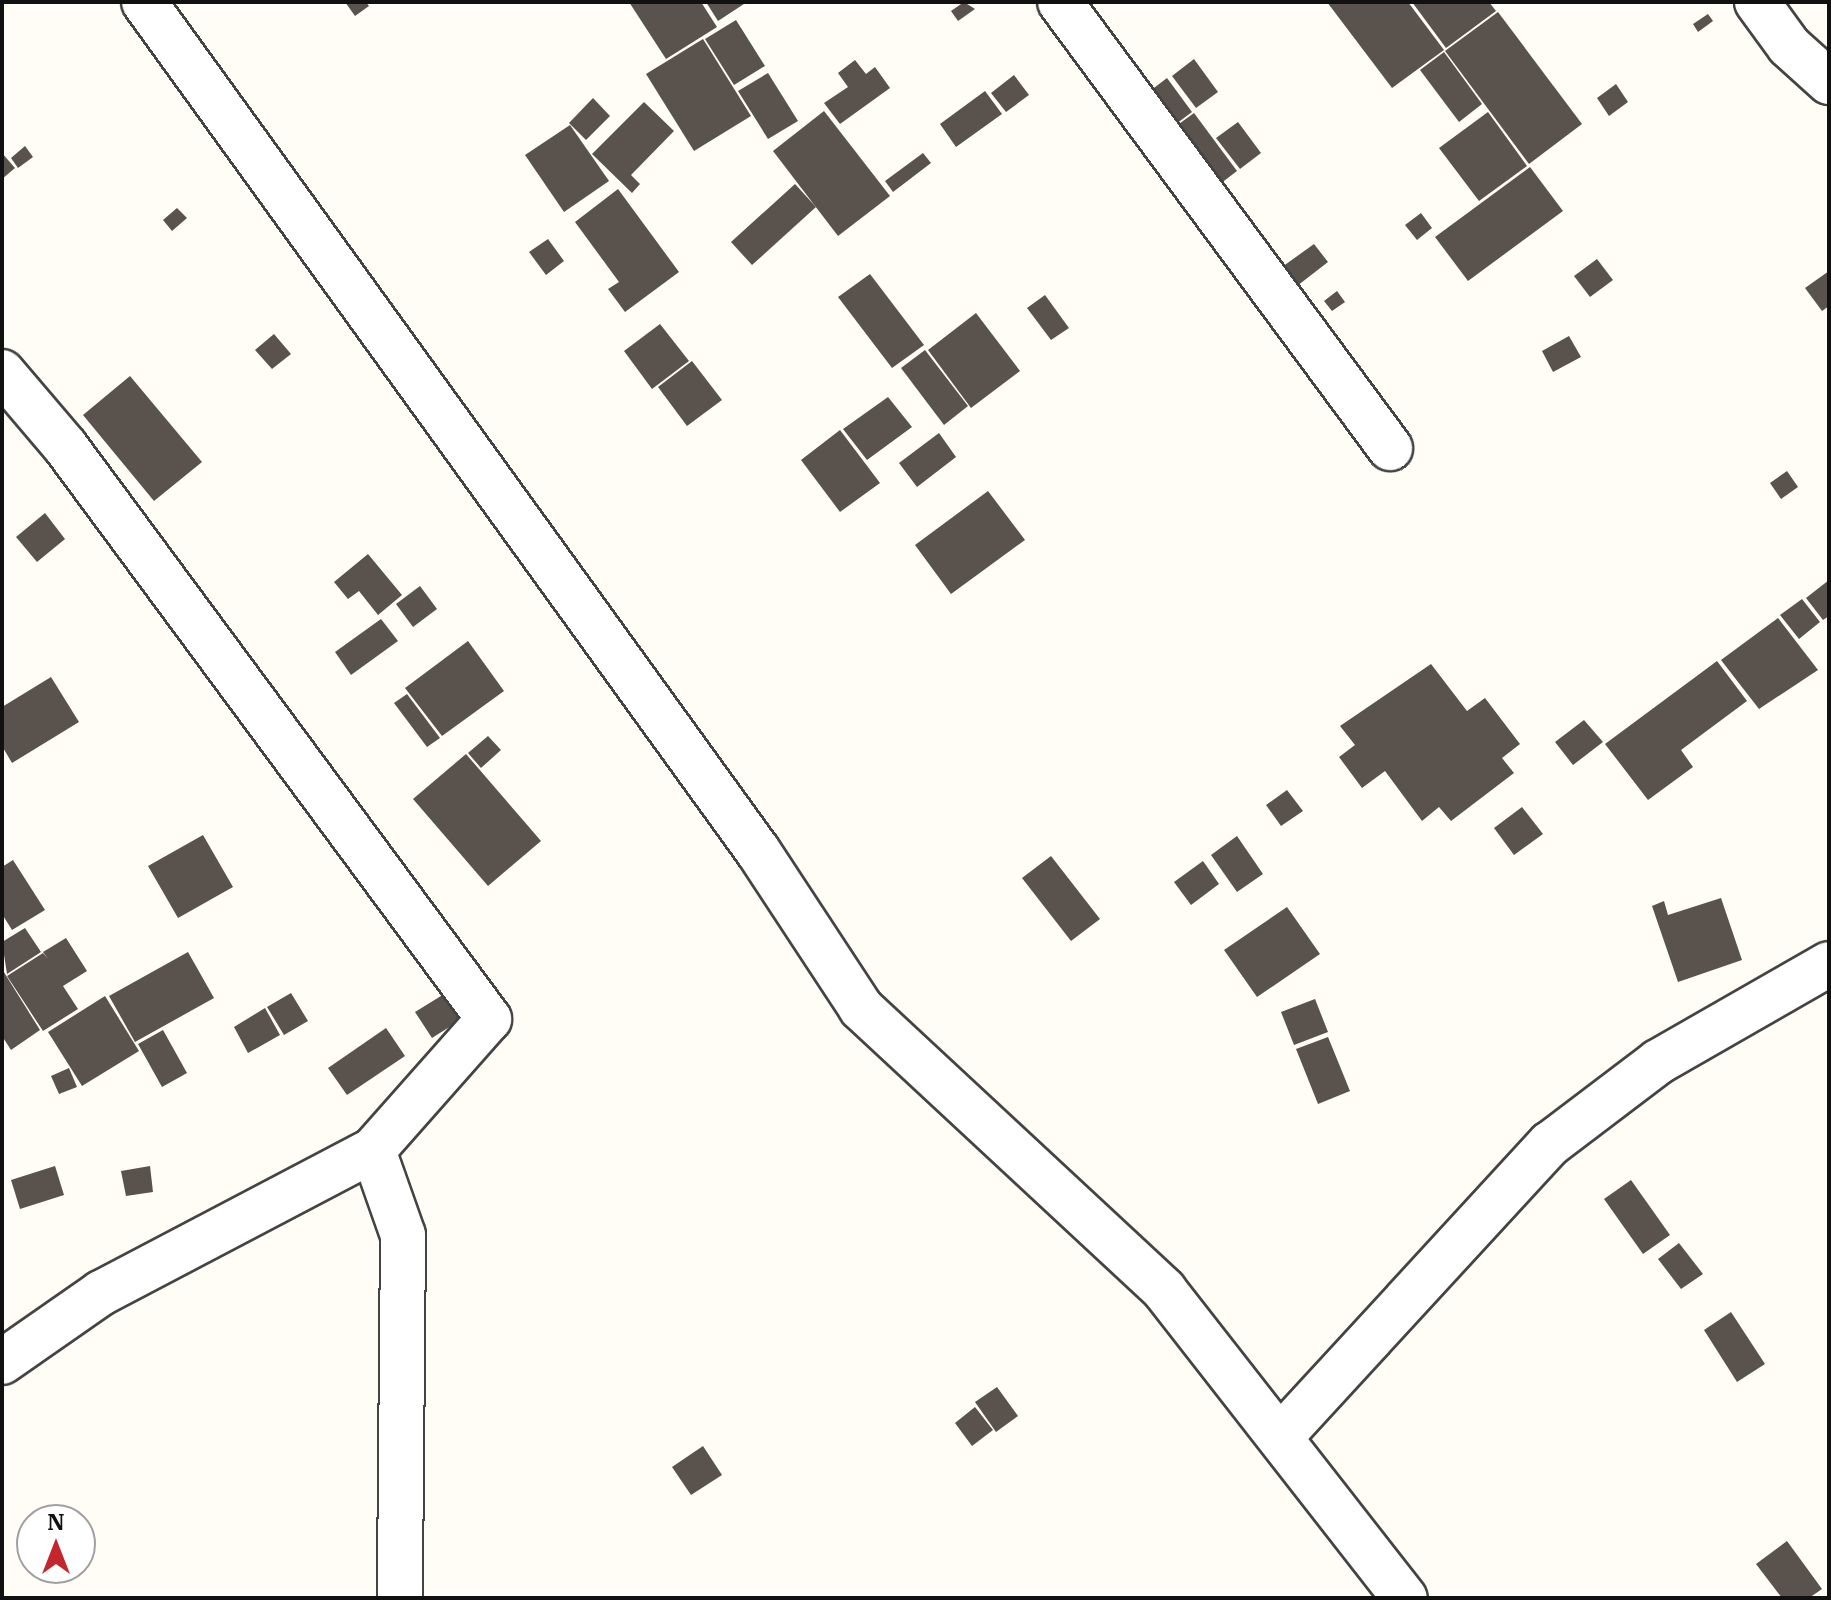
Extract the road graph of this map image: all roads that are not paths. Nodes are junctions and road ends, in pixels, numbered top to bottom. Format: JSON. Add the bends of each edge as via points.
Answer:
{"nodes":[{"id":1,"x":144,"y":2,"type":"edge"},
{"id":2,"x":1060,"y":2,"type":"edge"},
{"id":3,"x":1757,"y":2,"type":"edge"},
{"id":4,"x":1829,"y":82,"type":"edge"},
{"id":5,"x":2,"y":372,"type":"edge"},
{"id":6,"x":1390,"y":448,"type":"dead end"},
{"id":7,"x":1829,"y":964,"type":"edge"},
{"id":8,"x":373,"y":1150,"type":"junction"},
{"id":9,"x":2,"y":1362,"type":"edge"},
{"id":10,"x":1282,"y":1435,"type":"junction"},
{"id":11,"x":400,"y":1598,"type":"edge"},
{"id":12,"x":1405,"y":1598,"type":"edge"}],
"edges":[{"from":1,"to":10,"type":"street","via":[[758,851],[861,1008],[1164,1290]]},
{"from":2,"to":6,"type":"street"},
{"from":3,"to":4,"type":"street","via":[[1789,46]]},
{"from":5,"to":8,"type":"street","via":[[65,446],[489,1019]]},
{"from":7,"to":10,"type":"street","via":[[1658,1062],[1550,1144]]},
{"from":8,"to":9,"type":"street","via":[[101,1293]]},
{"from":8,"to":11,"type":"street","via":[[403,1235]]},
{"from":10,"to":12,"type":"street"}]}
